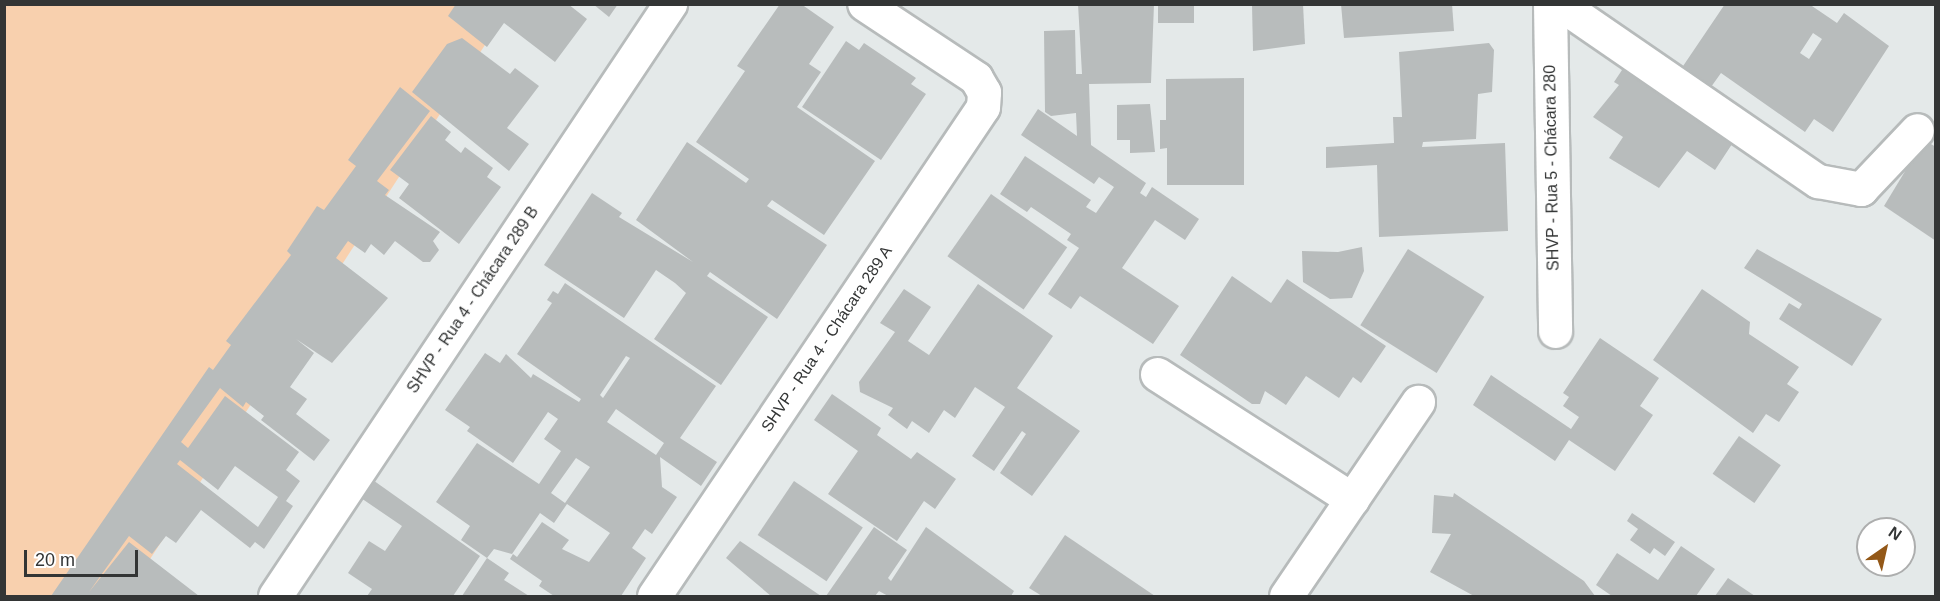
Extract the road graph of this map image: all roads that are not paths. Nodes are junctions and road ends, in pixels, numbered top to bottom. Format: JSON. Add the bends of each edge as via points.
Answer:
{"nodes":[{"id":1,"x":670,"y":4,"type":"edge"},
{"id":2,"x":864,"y":4,"type":"edge"},
{"id":3,"x":1550,"y":4,"type":"edge"},
{"id":4,"x":1560,"y":4,"type":"edge"},
{"id":5,"x":1917,"y":130,"type":"dead end"},
{"id":6,"x":1555,"y":331,"type":"dead end"},
{"id":7,"x":1157,"y":374,"type":"dead end"},
{"id":8,"x":1419,"y":402,"type":"dead end"},
{"id":9,"x":1352,"y":499,"type":"junction"},
{"id":10,"x":275,"y":597,"type":"edge"},
{"id":11,"x":654,"y":597,"type":"edge"},
{"id":12,"x":1286,"y":597,"type":"edge"}],
"edges":[{"from":1,"to":10,"type":"street","name":"SHVP - Rua 4 - Chácara 289 B"},
{"from":2,"to":11,"type":"street","name":"SHVP - Rua 4 - Chácara 289 A","via":[[976,78],[984,92],[983,108]]},
{"from":3,"to":6,"type":"street","name":"SHVP - Rua 5 - Chácara 280"},
{"from":4,"to":5,"type":"street","via":[[1818,181],[1861,189]]},
{"from":7,"to":9,"type":"street"},
{"from":8,"to":9,"type":"street"},
{"from":9,"to":12,"type":"street"}]}
